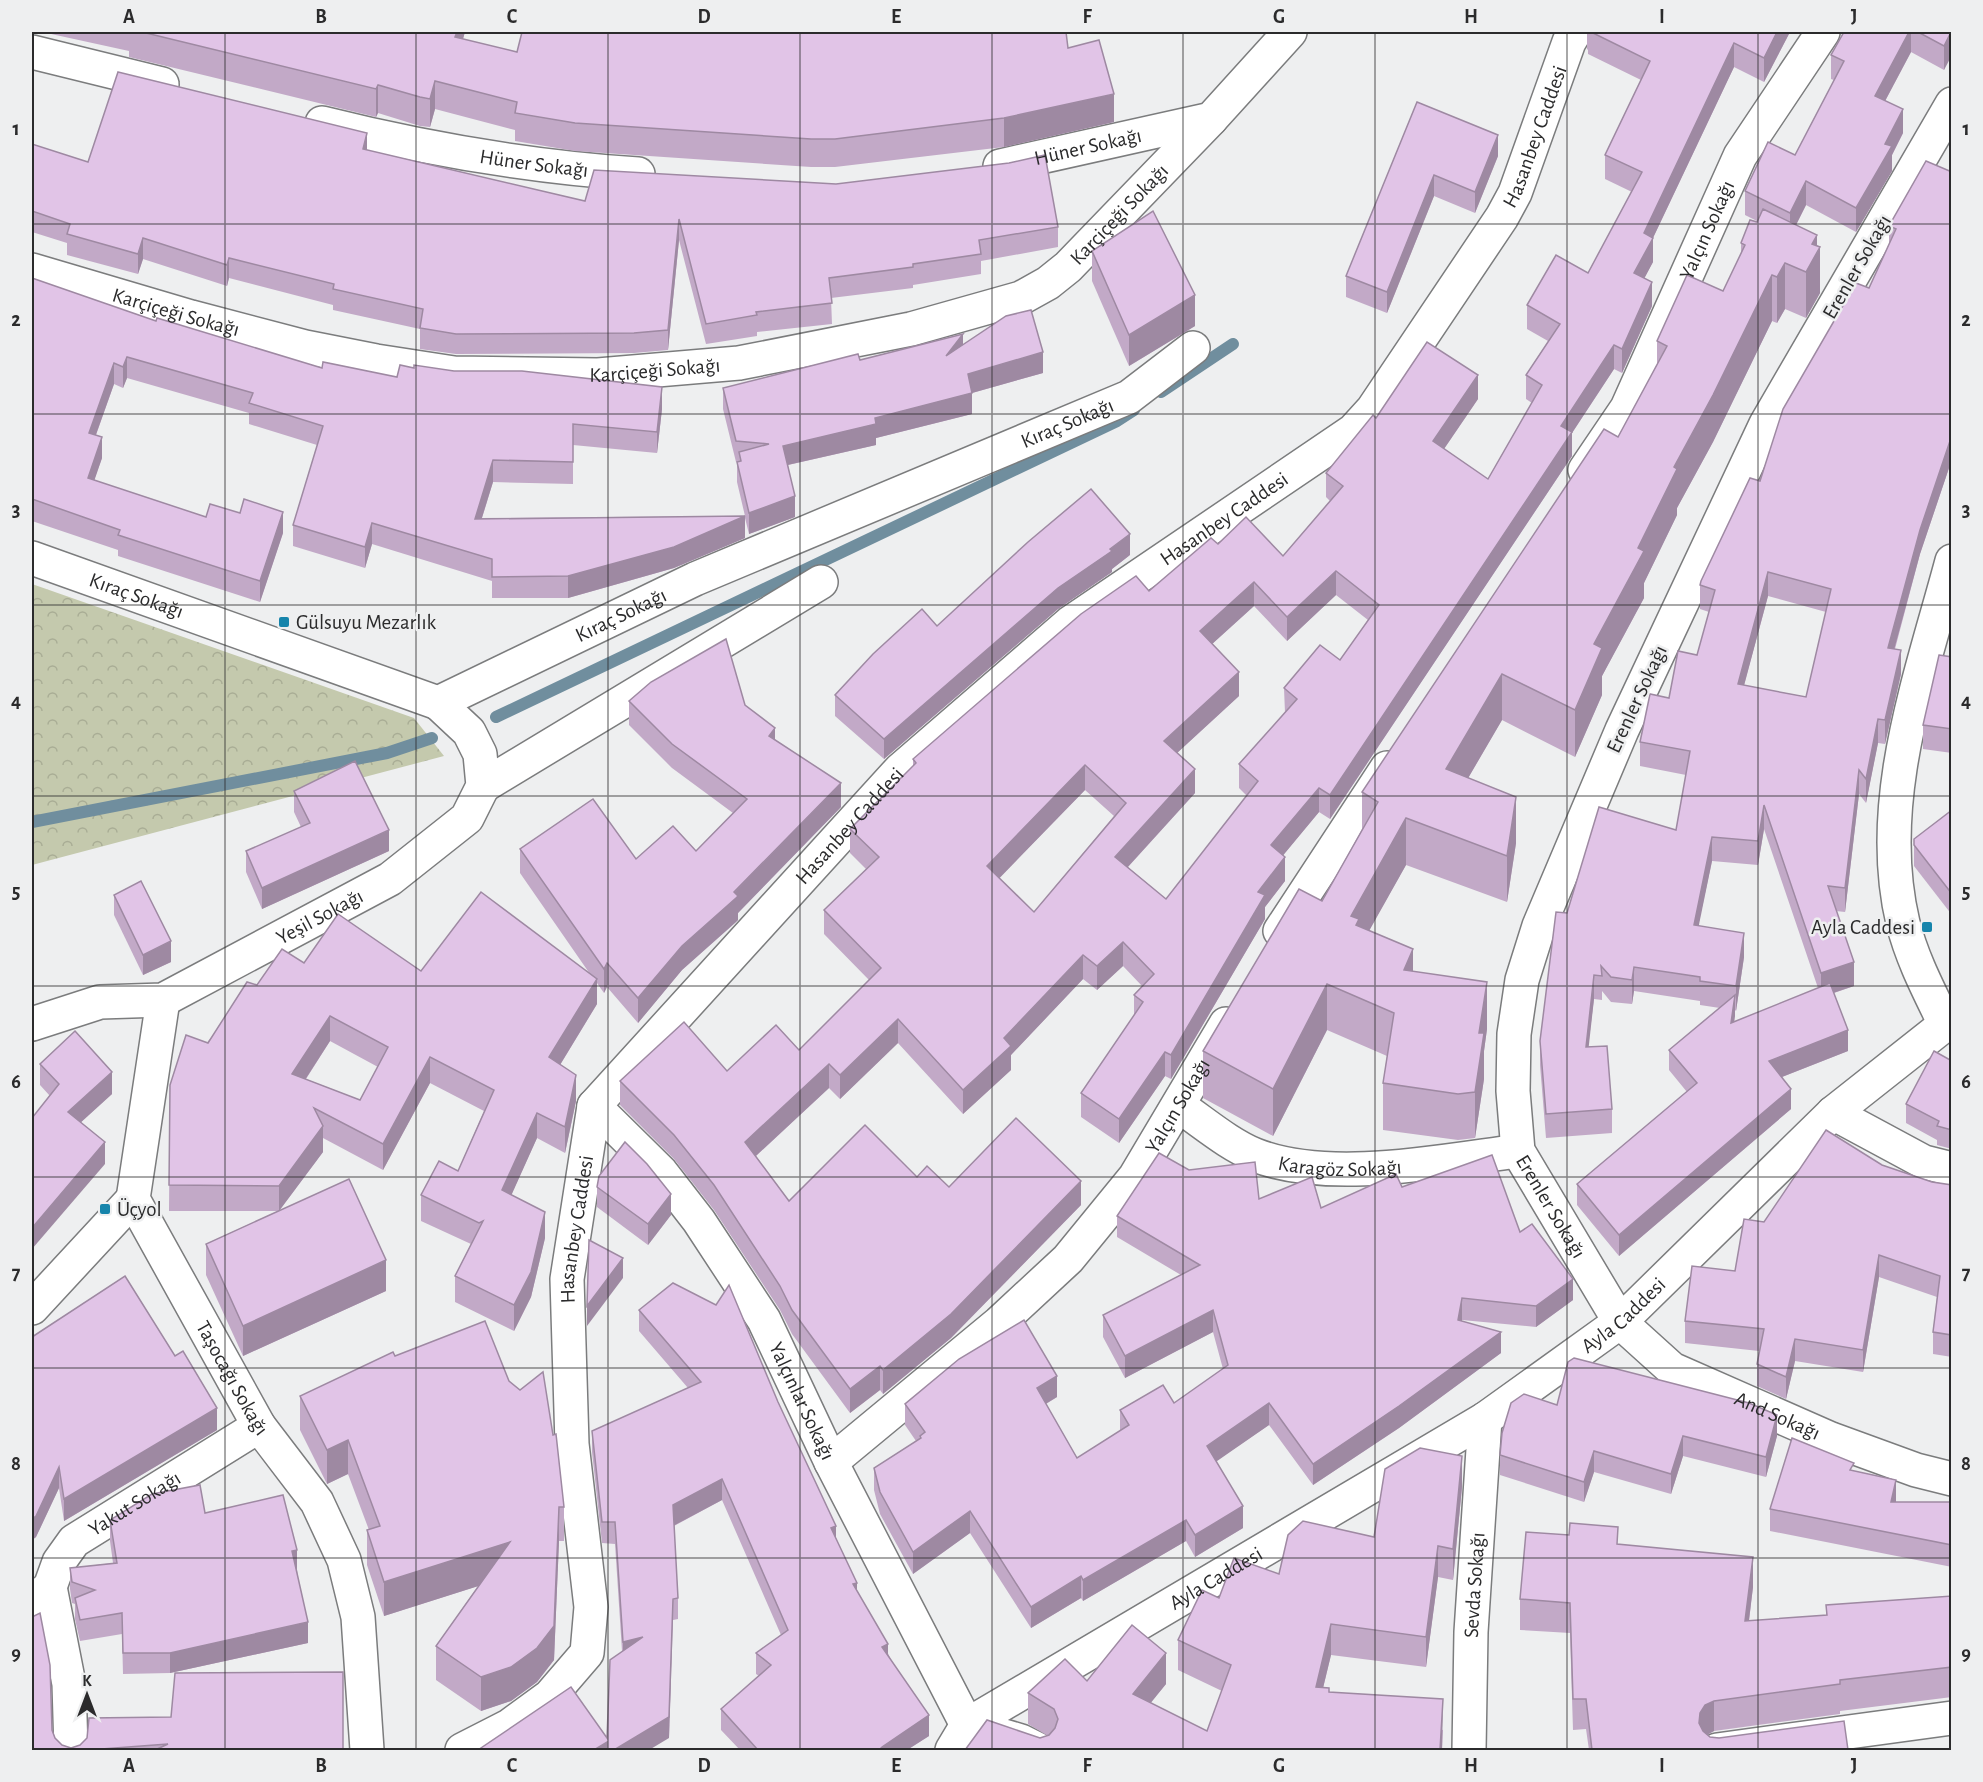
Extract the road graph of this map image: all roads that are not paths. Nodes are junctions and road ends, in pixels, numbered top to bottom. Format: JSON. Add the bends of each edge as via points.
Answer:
{"nodes":[{"id":1,"x":1290,"y":32,"type":"edge"},
{"id":2,"x":1823,"y":32,"type":"edge"},
{"id":3,"x":1572,"y":37,"type":"edge"},
{"id":4,"x":32,"y":52,"type":"edge"},
{"id":5,"x":192,"y":91,"type":"edge"},
{"id":6,"x":1952,"y":104,"type":"edge"},
{"id":7,"x":295,"y":117,"type":"edge"},
{"id":8,"x":1211,"y":119,"type":"junction"},
{"id":9,"x":973,"y":169,"type":"edge"},
{"id":10,"x":668,"y":177,"type":"edge"},
{"id":11,"x":32,"y":270,"type":"edge"},
{"id":12,"x":1193,"y":348,"type":"dead end"},
{"id":13,"x":1566,"y":499,"type":"edge"},
{"id":14,"x":32,"y":558,"type":"edge"},
{"id":15,"x":1952,"y":561,"type":"edge"},
{"id":16,"x":821,"y":582,"type":"dead end"},
{"id":17,"x":438,"y":703,"type":"junction"},
{"id":18,"x":1403,"y":744,"type":"edge"},
{"id":19,"x":483,"y":786,"type":"junction"},
{"id":20,"x":1262,"y":961,"type":"edge"},
{"id":21,"x":163,"y":1000,"type":"junction"},
{"id":22,"x":1239,"y":1003,"type":"edge"},
{"id":23,"x":1949,"y":1023,"type":"edge"},
{"id":24,"x":32,"y":1024,"type":"edge"},
{"id":25,"x":594,"y":1106,"type":"junction"},
{"id":26,"x":1179,"y":1106,"type":"junction"},
{"id":27,"x":1833,"y":1113,"type":"junction"},
{"id":28,"x":1518,"y":1151,"type":"junction"},
{"id":29,"x":1952,"y":1169,"type":"edge"},
{"id":30,"x":133,"y":1199,"type":"junction"},
{"id":31,"x":32,"y":1308,"type":"edge"},
{"id":32,"x":1620,"y":1322,"type":"junction"},
{"id":33,"x":1485,"y":1419,"type":"junction"},
{"id":34,"x":259,"y":1426,"type":"junction"},
{"id":35,"x":831,"y":1462,"type":"junction"},
{"id":36,"x":1952,"y":1479,"type":"edge"},
{"id":37,"x":41,"y":1595,"type":"edge"},
{"id":38,"x":1952,"y":1718,"type":"edge"},
{"id":39,"x":960,"y":1738,"type":"edge"},
{"id":40,"x":71,"y":1750,"type":"edge"},
{"id":41,"x":367,"y":1750,"type":"edge"},
{"id":42,"x":462,"y":1750,"type":"edge"},
{"id":43,"x":1039,"y":1750,"type":"edge"},
{"id":44,"x":1469,"y":1750,"type":"edge"},
{"id":45,"x":1717,"y":1750,"type":"edge"}],
"edges":[{"from":1,"to":8,"type":"street"},
{"from":2,"to":13,"type":"street","name":"Yalçın Sokağı","via":[[1740,156],[1627,408]]},
{"from":3,"to":25,"type":"street","name":"Hasanbey Caddesi","via":[[1515,193],[1502,217],[1353,431],[1070,623],[900,770]]},
{"from":4,"to":5,"type":"street"},
{"from":6,"to":28,"type":"street","name":"Erenler Sokağı","via":[[1766,424],[1622,730],[1539,926],[1522,980],[1514,1034]]},
{"from":7,"to":10,"type":"street","name":"Hüner Sokağı","via":[[387,139],[573,170]]},
{"from":8,"to":9,"type":"street","name":"Hüner Sokağı","via":[[1007,165]]},
{"from":8,"to":11,"type":"street","name":"Karçiçeği Sokağı","via":[[1068,267],[1021,298],[911,329],[739,363],[597,375],[454,373],[305,347]]},
{"from":12,"to":17,"type":"street","name":"Kıraç Sokağı","via":[[1130,397],[695,579]]},
{"from":14,"to":17,"type":"street","name":"Kıraç Sokağı"},
{"from":15,"to":23,"type":"street","name":"Ayla Caddesi","via":[[1907,727],[1893,826],[1903,922],[1916,966]]},
{"from":16,"to":19,"type":"street"},
{"from":17,"to":19,"type":"street","via":[[469,732],[480,754]]},
{"from":18,"to":20,"type":"street"},
{"from":19,"to":21,"type":"street","name":"Yeşil Sokağı","via":[[467,818],[390,879]]},
{"from":21,"to":24,"type":"street","name":"Yeşil Sokağı","via":[[100,1002]]},
{"from":21,"to":30,"type":"street"},
{"from":22,"to":26,"type":"street","name":"Yalçın Sokağı"},
{"from":23,"to":27,"type":"street","name":"Ayla Caddesi"},
{"from":25,"to":35,"type":"street","name":"Yalçınlar Sokağı","via":[[661,1172],[699,1221],[764,1320]]},
{"from":25,"to":42,"type":"street","name":"Hasanbey Caddesi","via":[[567,1279],[572,1444],[591,1607],[587,1653],[550,1696],[509,1726]]},
{"from":26,"to":28,"type":"street","name":"Karagöz Sokağı","via":[[1254,1155],[1285,1164],[1342,1169],[1397,1166]]},
{"from":26,"to":35,"type":"street","name":"Yalçın Sokağı","via":[[1135,1178],[1068,1259],[999,1323]]},
{"from":27,"to":29,"type":"street","via":[[1924,1162]]},
{"from":27,"to":32,"type":"street","name":"Ayla Caddesi"},
{"from":28,"to":32,"type":"street","name":"Erenler Sokağı"},
{"from":30,"to":31,"type":"street"},
{"from":30,"to":34,"type":"street","name":"Taşocağı Sokağı"},
{"from":32,"to":33,"type":"street","name":"Ayla Caddesi"},
{"from":32,"to":36,"type":"street","name":"And Sokağı","via":[[1672,1370],[1831,1439]]},
{"from":33,"to":39,"type":"street","name":"Ayla Caddesi"},
{"from":33,"to":44,"type":"street","name":"Sevda Sokağı","via":[[1471,1632]]},
{"from":34,"to":37,"type":"street","name":"Yakut Sokağı","via":[[74,1541]]},
{"from":34,"to":41,"type":"street","name":"Taşocağı Sokağı","via":[[317,1502],[344,1560],[358,1617]]},
{"from":35,"to":39,"type":"street","name":"Yalçınlar Sokağı"},
{"from":37,"to":40,"type":"street","via":[[69,1684]]},
{"from":38,"to":45,"type":"street"},
{"from":39,"to":43,"type":"street","via":[[1021,1741]]}]}
